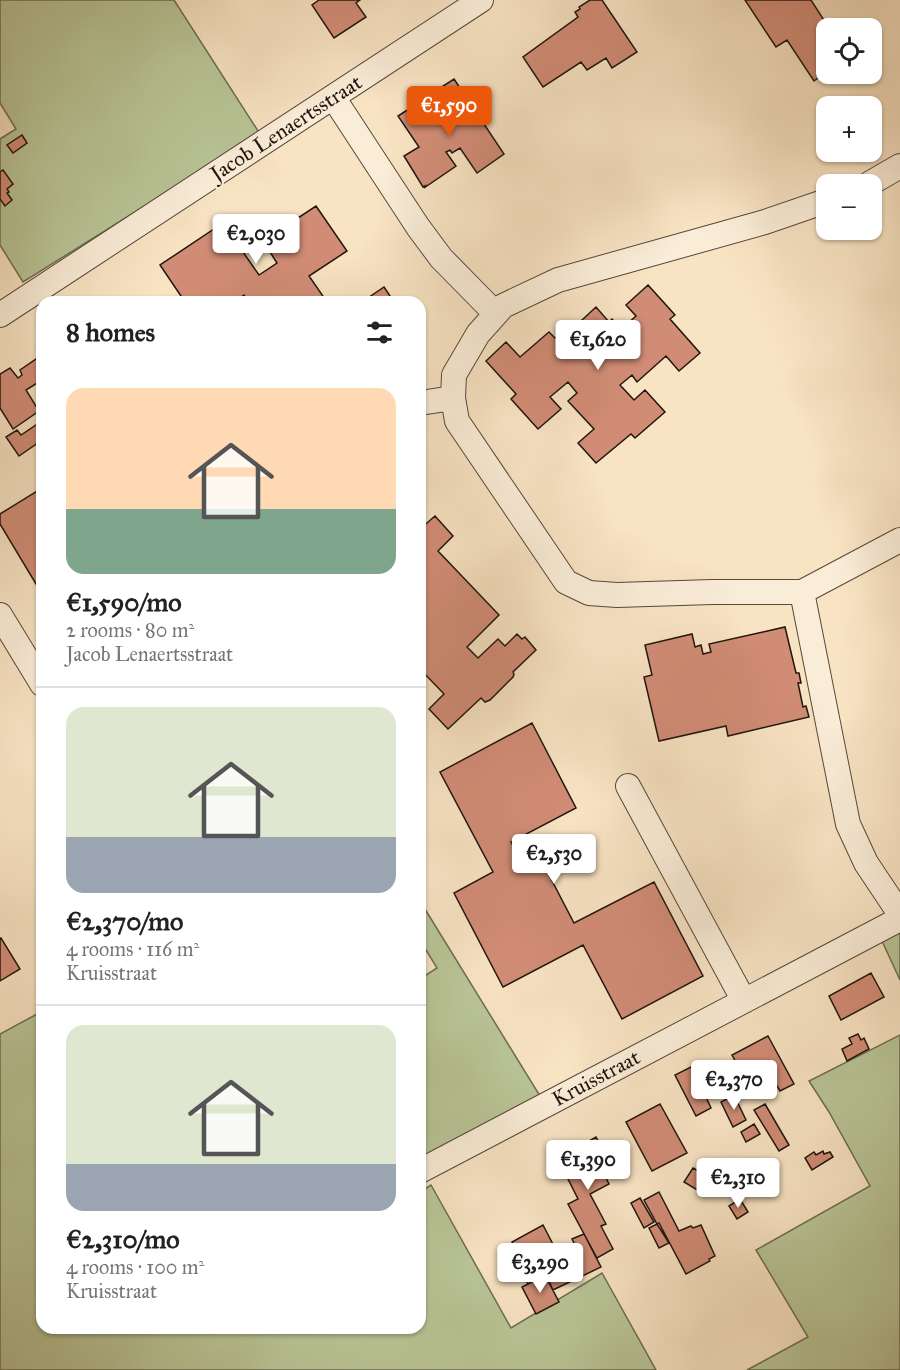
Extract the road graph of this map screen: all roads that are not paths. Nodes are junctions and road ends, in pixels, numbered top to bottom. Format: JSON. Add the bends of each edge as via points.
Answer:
{"nodes":[{"id":1,"x":481,"y":0,"type":"edge"},
{"id":2,"x":333,"y":97,"type":"junction"},
{"id":3,"x":900,"y":166,"type":"edge"},
{"id":4,"x":882,"y":176,"type":"edge"},
{"id":5,"x":816,"y":204,"type":"edge"},
{"id":6,"x":496,"y":314,"type":"junction"},
{"id":7,"x":0,"y":315,"type":"edge"},
{"id":8,"x":453,"y":398,"type":"junction"},
{"id":9,"x":426,"y":402,"type":"edge"},
{"id":10,"x":900,"y":540,"type":"edge"},
{"id":11,"x":802,"y":592,"type":"junction"},
{"id":12,"x":0,"y":615,"type":"edge"},
{"id":13,"x":36,"y":674,"type":"edge"},
{"id":14,"x":628,"y":786,"type":"dead end"},
{"id":15,"x":900,"y":916,"type":"edge"},
{"id":16,"x":744,"y":1001,"type":"junction"},
{"id":17,"x":426,"y":1168,"type":"edge"}],
"edges":[{"from":1,"to":2,"type":"street","name":"Jacob Lenaertsstraat"},
{"from":2,"to":6,"type":"street","via":[[441,258]]},
{"from":2,"to":7,"type":"street","name":"Jacob Lenaertsstraat"},
{"from":3,"to":4,"type":"street"},
{"from":5,"to":6,"type":"street","via":[[558,280],[503,306]]},
{"from":6,"to":8,"type":"street","via":[[478,334],[454,375]]},
{"from":8,"to":9,"type":"street"},
{"from":8,"to":11,"type":"street","via":[[457,421],[566,582],[589,593],[617,595]]},
{"from":10,"to":11,"type":"street"},
{"from":11,"to":15,"type":"street","via":[[848,824],[866,863]]},
{"from":12,"to":13,"type":"street"},
{"from":14,"to":16,"type":"street"},
{"from":15,"to":16,"type":"street","name":"Kruisstraat"},
{"from":16,"to":17,"type":"street","name":"Kruisstraat"}]}
